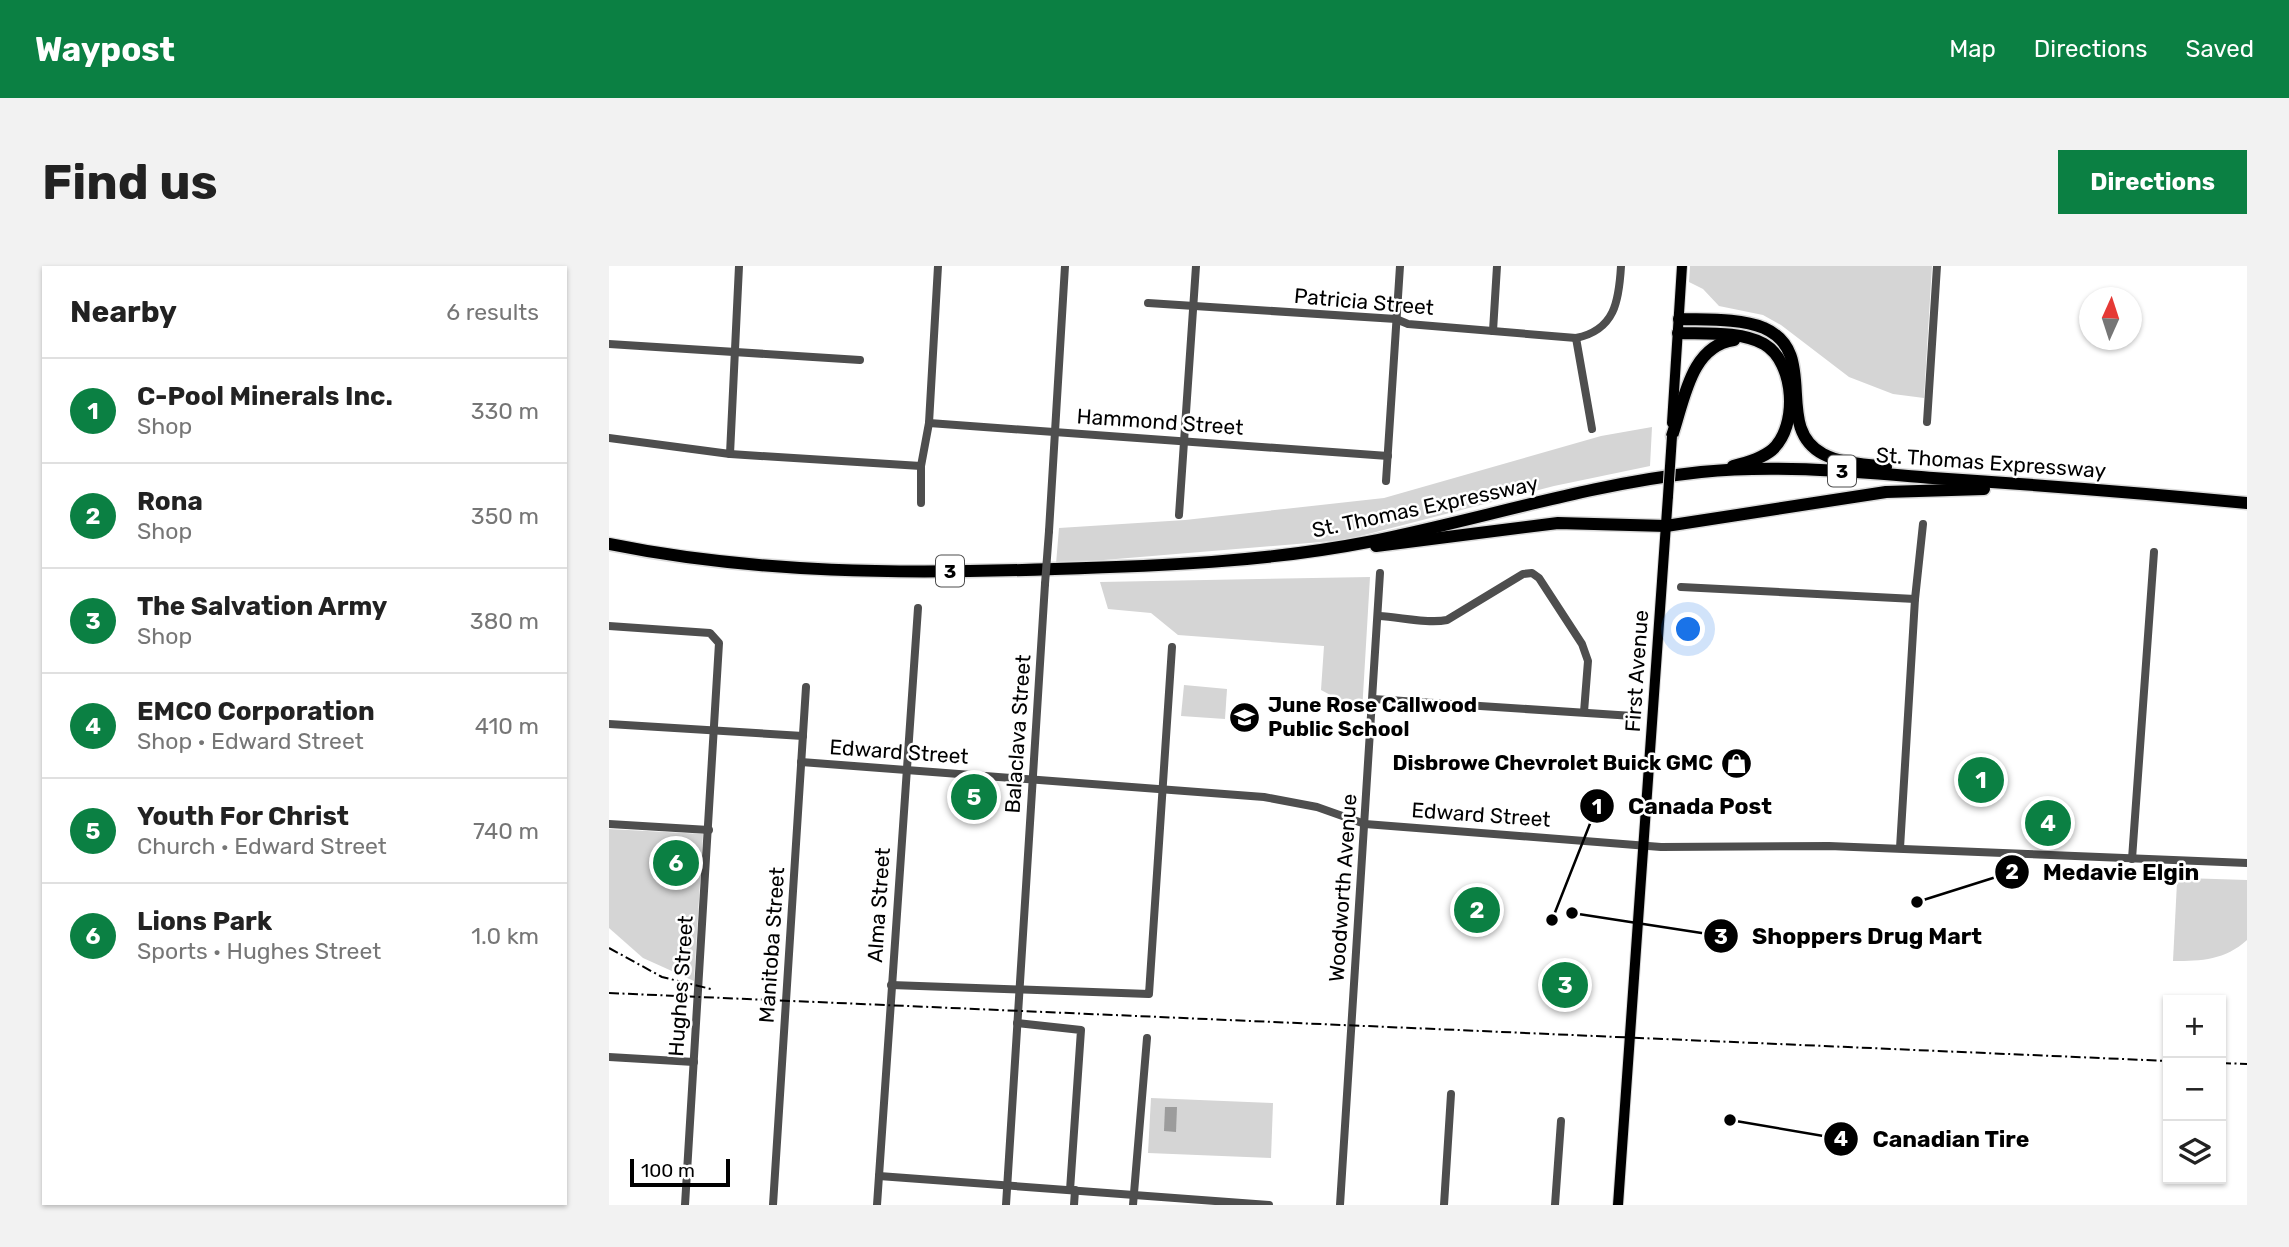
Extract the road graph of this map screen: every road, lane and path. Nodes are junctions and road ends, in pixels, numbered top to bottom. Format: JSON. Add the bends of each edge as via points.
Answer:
{"nodes":[{"id":1,"x":739,"y":266,"type":"edge"},
{"id":2,"x":938,"y":266,"type":"edge"},
{"id":3,"x":1065,"y":266,"type":"edge"},
{"id":4,"x":1196,"y":266,"type":"edge"},
{"id":5,"x":1399,"y":266,"type":"edge"},
{"id":6,"x":1497,"y":266,"type":"edge"},
{"id":7,"x":1621,"y":266,"type":"edge"},
{"id":8,"x":1682,"y":266,"type":"edge"},
{"id":9,"x":1937,"y":266,"type":"edge"},
{"id":10,"x":1148,"y":303,"type":"dead end"},
{"id":11,"x":1193,"y":306,"type":"junction"},
{"id":12,"x":1396,"y":319,"type":"junction"},
{"id":13,"x":1679,"y":319,"type":"junction"},
{"id":14,"x":1493,"y":331,"type":"junction"},
{"id":15,"x":1678,"y":333,"type":"junction"},
{"id":16,"x":1576,"y":338,"type":"junction"},
{"id":17,"x":1756,"y":341,"type":"junction"},
{"id":18,"x":609,"y":344,"type":"edge"},
{"id":19,"x":736,"y":353,"type":"junction"},
{"id":20,"x":860,"y":360,"type":"dead end"},
{"id":21,"x":1927,"y":422,"type":"dead end"},
{"id":22,"x":929,"y":423,"type":"junction"},
{"id":23,"x":1593,"y":429,"type":"dead end"},
{"id":24,"x":1055,"y":431,"type":"junction"},
{"id":25,"x":1672,"y":436,"type":"junction"},
{"id":26,"x":609,"y":438,"type":"edge"},
{"id":27,"x":1184,"y":442,"type":"junction"},
{"id":28,"x":730,"y":454,"type":"junction"},
{"id":29,"x":1388,"y":456,"type":"junction"},
{"id":30,"x":921,"y":466,"type":"junction"},
{"id":31,"x":1705,"y":471,"type":"junction"},
{"id":32,"x":1387,"y":481,"type":"dead end"},
{"id":33,"x":1979,"y":481,"type":"junction"},
{"id":34,"x":2166,"y":495,"type":"junction"},
{"id":35,"x":921,"y":503,"type":"dead end"},
{"id":36,"x":2247,"y":503,"type":"edge"},
{"id":37,"x":1179,"y":515,"type":"dead end"},
{"id":38,"x":1923,"y":524,"type":"dead end"},
{"id":39,"x":1666,"y":526,"type":"junction"},
{"id":40,"x":609,"y":544,"type":"edge"},
{"id":41,"x":2154,"y":552,"type":"dead end"},
{"id":42,"x":1293,"y":554,"type":"junction"},
{"id":43,"x":1380,"y":573,"type":"dead end"},
{"id":44,"x":1681,"y":587,"type":"dead end"},
{"id":45,"x":1915,"y":599,"type":"junction"},
{"id":46,"x":918,"y":608,"type":"dead end"},
{"id":47,"x":1378,"y":616,"type":"junction"},
{"id":48,"x":609,"y":626,"type":"edge"},
{"id":49,"x":1172,"y":646,"type":"dead end"},
{"id":50,"x":806,"y":687,"type":"dead end"},
{"id":51,"x":1373,"y":699,"type":"junction"},
{"id":52,"x":1584,"y":712,"type":"junction"},
{"id":53,"x":1633,"y":716,"type":"dead end"},
{"id":54,"x":609,"y":724,"type":"edge"},
{"id":55,"x":715,"y":730,"type":"junction"},
{"id":56,"x":803,"y":736,"type":"junction"},
{"id":57,"x":801,"y":762,"type":"junction"},
{"id":58,"x":905,"y":770,"type":"junction"},
{"id":59,"x":1033,"y":780,"type":"junction"},
{"id":60,"x":1160,"y":789,"type":"junction"},
{"id":61,"x":609,"y":824,"type":"edge"},
{"id":62,"x":1365,"y":824,"type":"junction"},
{"id":63,"x":709,"y":830,"type":"junction"},
{"id":64,"x":1643,"y":845,"type":"junction"},
{"id":65,"x":1900,"y":848,"type":"junction"},
{"id":66,"x":2132,"y":859,"type":"junction"},
{"id":67,"x":2247,"y":863,"type":"edge"},
{"id":68,"x":891,"y":985,"type":"junction"},
{"id":69,"x":1019,"y":991,"type":"junction"},
{"id":70,"x":1017,"y":1023,"type":"junction"},
{"id":71,"x":1147,"y":1038,"type":"dead end"},
{"id":72,"x":609,"y":1057,"type":"edge"},
{"id":73,"x":694,"y":1062,"type":"junction"},
{"id":74,"x":1451,"y":1094,"type":"dead end"},
{"id":75,"x":1561,"y":1121,"type":"dead end"},
{"id":76,"x":879,"y":1176,"type":"junction"},
{"id":77,"x":1007,"y":1185,"type":"junction"},
{"id":78,"x":1073,"y":1190,"type":"junction"},
{"id":79,"x":1134,"y":1194,"type":"junction"},
{"id":80,"x":1215,"y":1203,"type":"edge"},
{"id":81,"x":685,"y":1205,"type":"edge"},
{"id":82,"x":773,"y":1205,"type":"edge"},
{"id":83,"x":877,"y":1205,"type":"edge"},
{"id":84,"x":1006,"y":1205,"type":"edge"},
{"id":85,"x":1074,"y":1205,"type":"edge"},
{"id":86,"x":1133,"y":1205,"type":"edge"},
{"id":87,"x":1269,"y":1205,"type":"edge"},
{"id":88,"x":1340,"y":1205,"type":"edge"},
{"id":89,"x":1444,"y":1205,"type":"edge"},
{"id":90,"x":1555,"y":1205,"type":"edge"},
{"id":91,"x":1618,"y":1205,"type":"edge"}],
"edges":[{"from":1,"to":19,"type":"street"},
{"from":2,"to":22,"type":"street"},
{"from":3,"to":24,"type":"street","name":"Balaclava Street"},
{"from":4,"to":11,"type":"street"},
{"from":5,"to":12,"type":"street"},
{"from":6,"to":14,"type":"street"},
{"from":7,"to":16,"type":"street","via":[[1613,314],[1602,328]]},
{"from":8,"to":13,"type":"main road","name":"First Avenue"},
{"from":9,"to":21,"type":"street"},
{"from":10,"to":11,"type":"street","name":"Patricia Street"},
{"from":11,"to":12,"type":"street","name":"Patricia Street"},
{"from":11,"to":27,"type":"street"},
{"from":12,"to":14,"type":"street","name":"Patricia Street"},
{"from":12,"to":29,"type":"street"},
{"from":13,"to":15,"type":"main road","name":"First Avenue"},
{"from":13,"to":33,"type":"highway","via":[[1752,325],[1780,339],[1796,368],[1798,426],[1823,454],[1847,462]]},
{"from":14,"to":16,"type":"street","name":"Patricia Street"},
{"from":15,"to":17,"type":"highway"},
{"from":15,"to":25,"type":"main road","name":"First Avenue"},
{"from":16,"to":23,"type":"street"},
{"from":17,"to":25,"type":"highway","via":[[1727,341],[1701,358]]},
{"from":17,"to":31,"type":"highway","via":[[1773,351],[1785,369],[1789,393],[1786,429],[1765,455]]},
{"from":18,"to":19,"type":"street"},
{"from":19,"to":20,"type":"street"},
{"from":19,"to":28,"type":"street"},
{"from":22,"to":24,"type":"street","name":"Hammond Street"},
{"from":22,"to":30,"type":"street"},
{"from":24,"to":27,"type":"street","name":"Hammond Street"},
{"from":24,"to":59,"type":"street","name":"Balaclava Street","bridge":true},
{"from":25,"to":39,"type":"main road","name":"First Avenue","bridge":true},
{"from":26,"to":28,"type":"street"},
{"from":27,"to":29,"type":"street","name":"Hammond Street"},
{"from":27,"to":37,"type":"street"},
{"from":28,"to":30,"type":"street"},
{"from":29,"to":32,"type":"street"},
{"from":30,"to":35,"type":"street"},
{"from":31,"to":33,"type":"highway","name":"St. Thomas Expressway","number":"3","via":[[1818,471]]},
{"from":31,"to":42,"type":"highway","name":"St. Thomas Expressway","number":"3"},
{"from":33,"to":34,"type":"highway","name":"St. Thomas Expressway","number":"3"},
{"from":34,"to":36,"type":"highway","name":"St. Thomas Expressway","number":"3"},
{"from":34,"to":39,"type":"highway","via":[[1921,490],[1832,499]]},
{"from":38,"to":45,"type":"street"},
{"from":39,"to":42,"type":"highway","via":[[1558,523]]},
{"from":39,"to":64,"type":"main road","name":"First Avenue"},
{"from":40,"to":42,"type":"highway","name":"St. Thomas Expressway","number":"3","via":[[731,564],[878,571],[1105,568]]},
{"from":41,"to":66,"type":"street"},
{"from":43,"to":47,"type":"street","name":"Woodworth Avenue"},
{"from":44,"to":45,"type":"street"},
{"from":45,"to":65,"type":"street"},
{"from":46,"to":58,"type":"street","name":"Alma Street"},
{"from":47,"to":51,"type":"street","name":"Woodworth Avenue"},
{"from":47,"to":52,"type":"street","via":[[1434,623],[1447,620],[1532,573],[1582,644],[1588,661]]},
{"from":48,"to":55,"type":"street","name":"Hughes Street","via":[[710,632],[719,643]]},
{"from":49,"to":60,"type":"street"},
{"from":50,"to":56,"type":"street","name":"Manitoba Street"},
{"from":51,"to":52,"type":"street"},
{"from":51,"to":62,"type":"street","name":"Woodworth Avenue"},
{"from":52,"to":53,"type":"street"},
{"from":54,"to":55,"type":"street"},
{"from":55,"to":56,"type":"street"},
{"from":55,"to":63,"type":"street","name":"Hughes Street"},
{"from":56,"to":57,"type":"street","name":"Manitoba Street"},
{"from":57,"to":58,"type":"street","name":"Edward Street"},
{"from":57,"to":82,"type":"street","name":"Manitoba Street"},
{"from":58,"to":59,"type":"street","name":"Edward Street"},
{"from":58,"to":68,"type":"street","name":"Alma Street"},
{"from":59,"to":60,"type":"street","name":"Edward Street"},
{"from":59,"to":69,"type":"street","name":"Balaclava Street"},
{"from":60,"to":62,"type":"street","name":"Edward Street","via":[[1292,801]]},
{"from":60,"to":69,"type":"street","via":[[1149,994]]},
{"from":61,"to":63,"type":"street"},
{"from":62,"to":64,"type":"street","name":"Edward Street"},
{"from":62,"to":88,"type":"street","name":"Woodworth Avenue"},
{"from":63,"to":73,"type":"street","name":"Hughes Street"},
{"from":64,"to":65,"type":"street","name":"Edward Street"},
{"from":64,"to":91,"type":"main road","name":"First Avenue"},
{"from":65,"to":66,"type":"street","name":"Edward Street"},
{"from":66,"to":67,"type":"street","name":"Edward Street"},
{"from":68,"to":69,"type":"street"},
{"from":68,"to":76,"type":"street","name":"Alma Street"},
{"from":69,"to":70,"type":"street","name":"Balaclava Street"},
{"from":70,"to":77,"type":"street","name":"Balaclava Street"},
{"from":70,"to":78,"type":"street","via":[[1081,1030]]},
{"from":71,"to":79,"type":"street"},
{"from":72,"to":73,"type":"street"},
{"from":73,"to":81,"type":"street","name":"Hughes Street"},
{"from":74,"to":89,"type":"street"},
{"from":75,"to":90,"type":"street"},
{"from":76,"to":77,"type":"street"},
{"from":76,"to":83,"type":"street","name":"Alma Street"},
{"from":77,"to":78,"type":"street"},
{"from":77,"to":84,"type":"street","name":"Balaclava Street"},
{"from":78,"to":79,"type":"street"},
{"from":78,"to":85,"type":"street"},
{"from":79,"to":80,"type":"street"},
{"from":79,"to":86,"type":"street"},
{"from":80,"to":87,"type":"street"}]}
